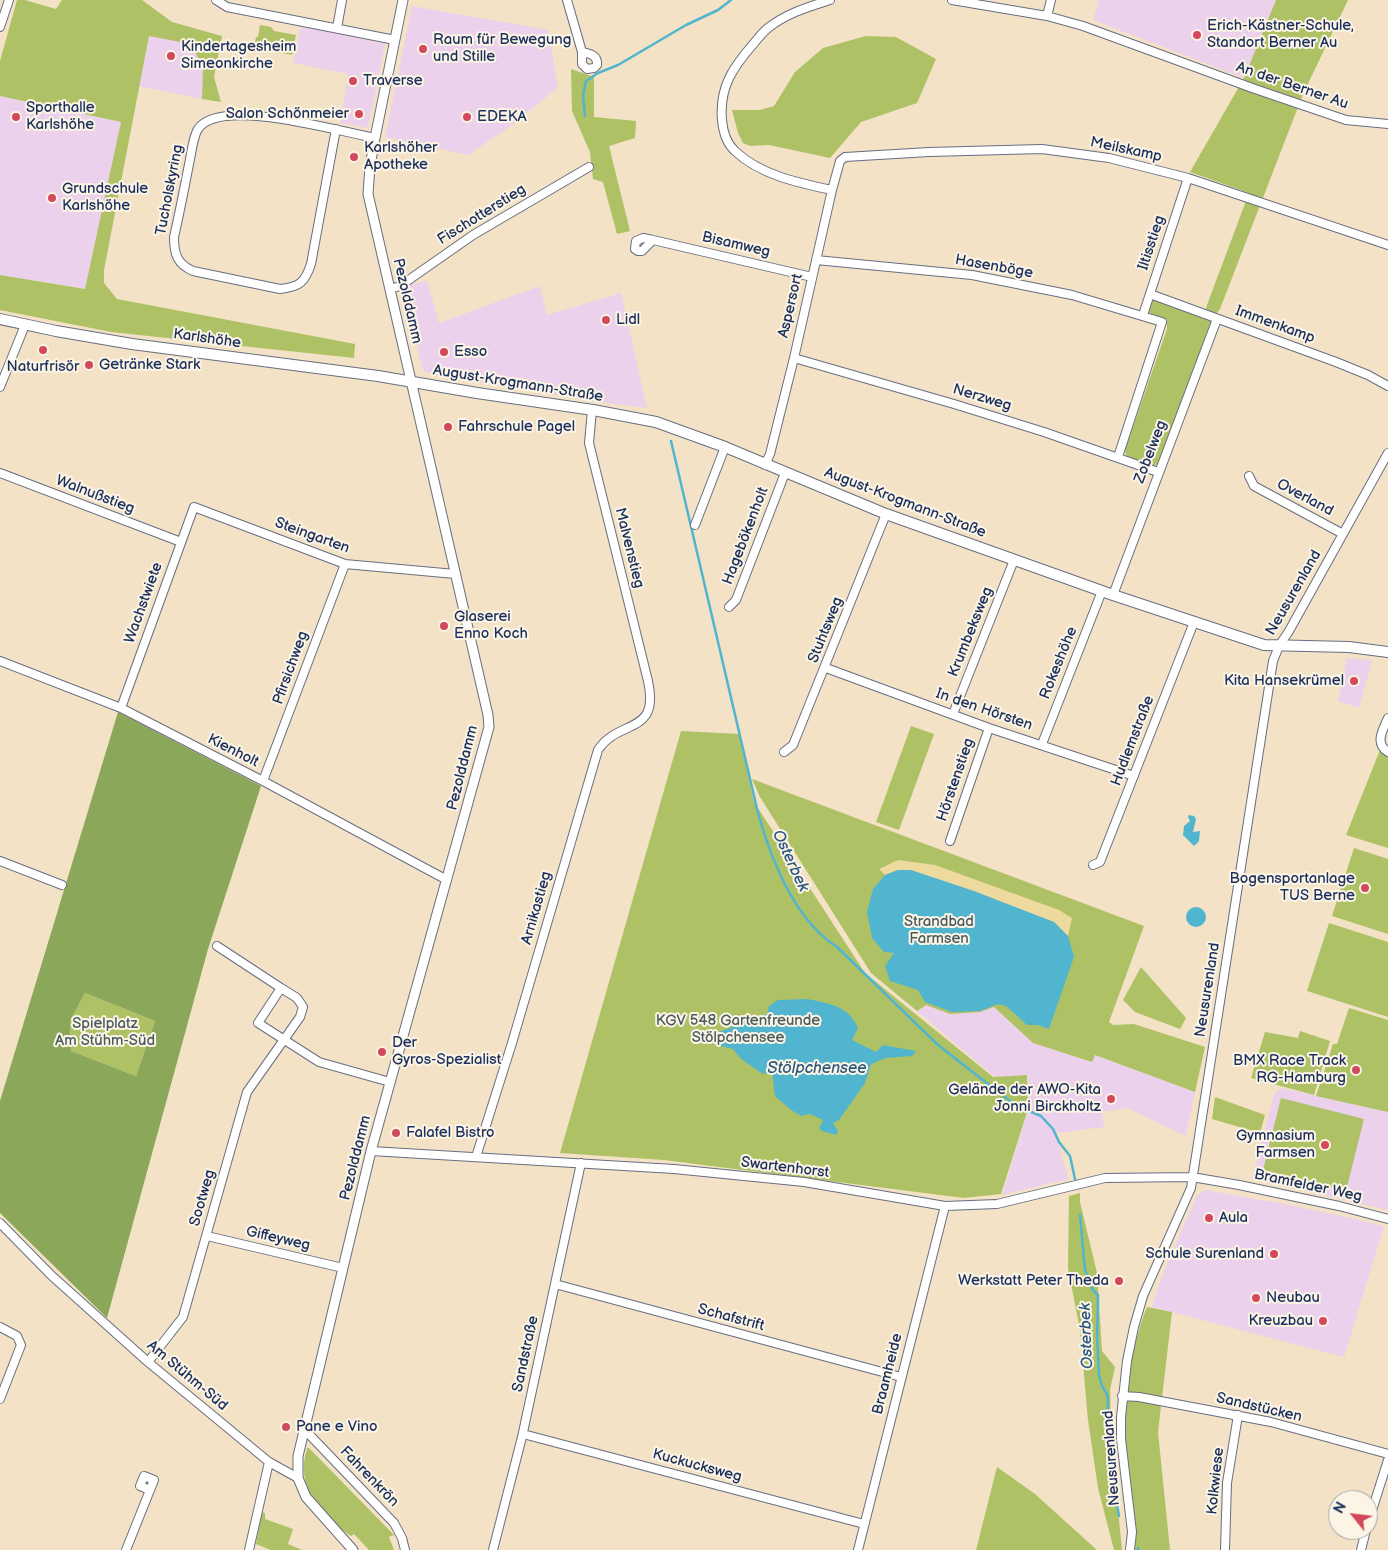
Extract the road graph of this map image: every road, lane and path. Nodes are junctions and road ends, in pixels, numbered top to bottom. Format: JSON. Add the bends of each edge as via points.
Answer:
{"nodes":[{"id":1,"x":9,"y":0,"type":"edge"},
{"id":2,"x":216,"y":0,"type":"edge"},
{"id":3,"x":342,"y":0,"type":"edge"},
{"id":4,"x":403,"y":0,"type":"edge"},
{"id":5,"x":567,"y":0,"type":"edge"},
{"id":6,"x":830,"y":0,"type":"edge"},
{"id":7,"x":952,"y":0,"type":"edge"},
{"id":8,"x":1051,"y":0,"type":"edge"},
{"id":9,"x":1046,"y":16,"type":"junction"},
{"id":10,"x":0,"y":27,"type":"edge"},
{"id":11,"x":336,"y":28,"type":"junction"},
{"id":12,"x":395,"y":40,"type":"junction"},
{"id":13,"x":582,"y":52,"type":"dead end"},
{"id":14,"x":1388,"y":124,"type":"edge"},
{"id":15,"x":336,"y":129,"type":"junction"},
{"id":16,"x":375,"y":138,"type":"junction"},
{"id":17,"x":847,"y":157,"type":"joint"},
{"id":18,"x":589,"y":167,"type":"dead end"},
{"id":19,"x":1188,"y":178,"type":"junction"},
{"id":20,"x":832,"y":190,"type":"junction"},
{"id":21,"x":653,"y":240,"type":"dead end"},
{"id":22,"x":1388,"y":245,"type":"edge"},
{"id":23,"x":816,"y":260,"type":"junction"},
{"id":24,"x":812,"y":277,"type":"junction"},
{"id":25,"x":390,"y":289,"type":"junction"},
{"id":26,"x":1150,"y":294,"type":"junction"},
{"id":27,"x":1143,"y":315,"type":"junction"},
{"id":28,"x":1217,"y":318,"type":"junction"},
{"id":29,"x":0,"y":319,"type":"edge"},
{"id":30,"x":1162,"y":322,"type":"joint"},
{"id":31,"x":25,"y":325,"type":"junction"},
{"id":32,"x":794,"y":358,"type":"junction"},
{"id":33,"x":411,"y":382,"type":"junction"},
{"id":34,"x":1388,"y":386,"type":"edge"},
{"id":35,"x":0,"y":387,"type":"edge"},
{"id":36,"x":592,"y":410,"type":"junction"},
{"id":37,"x":725,"y":447,"type":"junction"},
{"id":38,"x":1388,"y":453,"type":"edge"},
{"id":39,"x":1118,"y":457,"type":"junction"},
{"id":40,"x":765,"y":465,"type":"junction"},
{"id":41,"x":1158,"y":472,"type":"junction"},
{"id":42,"x":0,"y":473,"type":"edge"},
{"id":43,"x":785,"y":473,"type":"junction"},
{"id":44,"x":1249,"y":476,"type":"dead end"},
{"id":45,"x":1254,"y":486,"type":"junction"},
{"id":46,"x":1245,"y":488,"type":"dead end"},
{"id":47,"x":194,"y":507,"type":"joint"},
{"id":48,"x":886,"y":514,"type":"junction"},
{"id":49,"x":695,"y":525,"type":"dead end"},
{"id":50,"x":1343,"y":534,"type":"junction"},
{"id":51,"x":181,"y":542,"type":"junction"},
{"id":52,"x":1014,"y":560,"type":"junction"},
{"id":53,"x":345,"y":564,"type":"junction"},
{"id":54,"x":455,"y":574,"type":"junction"},
{"id":55,"x":1102,"y":591,"type":"junction"},
{"id":56,"x":1113,"y":595,"type":"junction"},
{"id":57,"x":729,"y":606,"type":"dead end"},
{"id":58,"x":1194,"y":622,"type":"junction"},
{"id":59,"x":1279,"y":646,"type":"junction"},
{"id":60,"x":1388,"y":652,"type":"edge"},
{"id":61,"x":0,"y":661,"type":"edge"},
{"id":62,"x":826,"y":668,"type":"junction"},
{"id":63,"x":650,"y":690,"type":"joint"},
{"id":64,"x":121,"y":708,"type":"junction"},
{"id":65,"x":953,"y":714,"type":"junction"},
{"id":66,"x":1388,"y":718,"type":"edge"},
{"id":67,"x":989,"y":728,"type":"junction"},
{"id":68,"x":1042,"y":744,"type":"junction"},
{"id":69,"x":784,"y":752,"type":"dead end"},
{"id":70,"x":1388,"y":752,"type":"edge"},
{"id":71,"x":1134,"y":776,"type":"junction"},
{"id":72,"x":263,"y":781,"type":"junction"},
{"id":73,"x":950,"y":841,"type":"dead end"},
{"id":74,"x":0,"y":861,"type":"edge"},
{"id":75,"x":1093,"y":865,"type":"dead end"},
{"id":76,"x":447,"y":880,"type":"junction"},
{"id":77,"x":62,"y":885,"type":"dead end"},
{"id":78,"x":218,"y":946,"type":"dead end"},
{"id":79,"x":281,"y":988,"type":"junction"},
{"id":80,"x":284,"y":1041,"type":"junction"},
{"id":81,"x":390,"y":1082,"type":"junction"},
{"id":82,"x":371,"y":1151,"type":"junction"},
{"id":83,"x":476,"y":1157,"type":"junction"},
{"id":84,"x":582,"y":1162,"type":"junction"},
{"id":85,"x":1192,"y":1178,"type":"junction"},
{"id":86,"x":944,"y":1206,"type":"junction"},
{"id":87,"x":1388,"y":1219,"type":"edge"},
{"id":88,"x":0,"y":1224,"type":"edge"},
{"id":89,"x":207,"y":1236,"type":"junction"},
{"id":90,"x":343,"y":1268,"type":"junction"},
{"id":91,"x":555,"y":1284,"type":"junction"},
{"id":92,"x":0,"y":1327,"type":"edge"},
{"id":93,"x":148,"y":1362,"type":"junction"},
{"id":94,"x":901,"y":1377,"type":"junction"},
{"id":95,"x":1122,"y":1396,"type":"junction"},
{"id":96,"x":0,"y":1399,"type":"edge"},
{"id":97,"x":1238,"y":1415,"type":"junction"},
{"id":98,"x":304,"y":1429,"type":"junction"},
{"id":99,"x":523,"y":1434,"type":"junction"},
{"id":100,"x":1388,"y":1454,"type":"edge"},
{"id":101,"x":1388,"y":1460,"type":"edge"},
{"id":102,"x":269,"y":1462,"type":"junction"},
{"id":103,"x":298,"y":1478,"type":"junction"},
{"id":104,"x":150,"y":1490,"type":"dead end"},
{"id":105,"x":1378,"y":1492,"type":"edge"},
{"id":106,"x":864,"y":1524,"type":"junction"},
{"id":107,"x":128,"y":1549,"type":"edge"},
{"id":108,"x":250,"y":1550,"type":"edge"},
{"id":109,"x":353,"y":1550,"type":"edge"},
{"id":110,"x":405,"y":1550,"type":"edge"},
{"id":111,"x":493,"y":1550,"type":"edge"},
{"id":112,"x":858,"y":1550,"type":"edge"},
{"id":113,"x":1130,"y":1550,"type":"edge"},
{"id":114,"x":1224,"y":1550,"type":"edge"}],
"edges":[{"from":1,"to":10,"type":"street"},
{"from":2,"to":11,"type":"street","via":[[228,7]]},
{"from":3,"to":11,"type":"street"},
{"from":4,"to":12,"type":"street","name":"Pezolddamm"},
{"from":5,"to":13,"type":"street"},
{"from":6,"to":20,"type":"street","via":[[796,10],[767,28],[732,72],[721,104],[723,127],[734,150],[772,173]]},
{"from":7,"to":9,"type":"street","name":"An der Berner Au"},
{"from":8,"to":9,"type":"street"},
{"from":9,"to":14,"type":"street","name":"An der Berner Au","via":[[1346,120]]},
{"from":11,"to":12,"type":"street"},
{"from":12,"to":16,"type":"street","name":"Pezolddamm"},
{"from":15,"to":15,"type":"street","name":"Tucholskyring","via":[[268,116],[217,117],[206,122],[198,129],[195,138],[174,237],[177,259],[193,271],[280,289],[302,283],[311,264]]},
{"from":15,"to":16,"type":"street","name":"Tucholskyring"},
{"from":16,"to":25,"type":"street","name":"Pezolddamm","via":[[368,194]]},
{"from":17,"to":19,"type":"street","name":"Meilskamp","via":[[1042,149],[1109,158]]},
{"from":17,"to":20,"type":"street","name":"Aspersort","via":[[840,161]]},
{"from":18,"to":25,"type":"street","name":"Fischotterstieg","via":[[473,235],[400,286]]},
{"from":19,"to":22,"type":"street","name":"Meilskamp"},
{"from":19,"to":26,"type":"street","name":"Iltisstieg"},
{"from":20,"to":23,"type":"street","name":"Aspersort"},
{"from":21,"to":24,"type":"street","name":"Bisamweg"},
{"from":23,"to":24,"type":"street","name":"Aspersort"},
{"from":23,"to":27,"type":"street","name":"Hasenböge","via":[[972,275]]},
{"from":24,"to":32,"type":"street","name":"Aspersort"},
{"from":25,"to":33,"type":"street","name":"Pezolddamm"},
{"from":26,"to":27,"type":"street","name":"Iltisstieg"},
{"from":26,"to":28,"type":"street","name":"Immenkamp"},
{"from":27,"to":30,"type":"street","name":"Hasenböge"},
{"from":28,"to":34,"type":"street","name":"Immenkamp","via":[[1336,362]]},
{"from":28,"to":41,"type":"street","name":"Zobelweg"},
{"from":29,"to":31,"type":"main road","name":"Karlshöhe"},
{"from":30,"to":39,"type":"street","name":"Zobelweg"},
{"from":31,"to":33,"type":"main road","name":"Karlshöhe","via":[[132,344]]},
{"from":31,"to":35,"type":"street"},
{"from":32,"to":39,"type":"street","name":"Nerzweg","via":[[954,404]]},
{"from":32,"to":40,"type":"street","name":"Aspersort"},
{"from":33,"to":36,"type":"main road","name":"August-Krogmann-Straße"},
{"from":33,"to":54,"type":"street","name":"Pezolddamm"},
{"from":36,"to":37,"type":"main road","name":"August-Krogmann-Straße","via":[[656,422]]},
{"from":36,"to":63,"type":"street","name":"Malvenstieg","via":[[589,443]]},
{"from":37,"to":40,"type":"main road","name":"August-Krogmann-Straße"},
{"from":37,"to":49,"type":"street"},
{"from":38,"to":50,"type":"street","name":"Neusurenland"},
{"from":39,"to":41,"type":"street","name":"Nerzweg"},
{"from":40,"to":43,"type":"main road","name":"August-Krogmann-Straße"},
{"from":41,"to":56,"type":"street","name":"Zobelweg"},
{"from":42,"to":51,"type":"street","name":"Walnußstieg"},
{"from":43,"to":48,"type":"main road","name":"August-Krogmann-Straße"},
{"from":43,"to":57,"type":"street","name":"Hagebökenholt","via":[[736,600]]},
{"from":44,"to":45,"type":"street","name":"Overland"},
{"from":45,"to":46,"type":"street","name":"Overland"},
{"from":45,"to":50,"type":"street","name":"Overland"},
{"from":47,"to":51,"type":"street","name":"Wachstwiete"},
{"from":47,"to":53,"type":"street","name":"Steingarten"},
{"from":48,"to":52,"type":"main road","name":"August-Krogmann-Straße"},
{"from":48,"to":62,"type":"street","name":"Stuhtsweg"},
{"from":50,"to":59,"type":"street","name":"Neusurenland"},
{"from":51,"to":64,"type":"street","name":"Wachstwiete"},
{"from":52,"to":55,"type":"main road","name":"August-Krogmann-Straße"},
{"from":52,"to":65,"type":"street","name":"Krumbeksweg"},
{"from":53,"to":54,"type":"street","name":"Steingarten"},
{"from":53,"to":72,"type":"street","name":"Pfirsichweg"},
{"from":54,"to":76,"type":"street","name":"Pezolddamm","via":[[488,727]]},
{"from":55,"to":56,"type":"main road","name":"August-Krogmann-Straße"},
{"from":55,"to":68,"type":"street","name":"Rokeshöhe"},
{"from":56,"to":58,"type":"main road","name":"August-Krogmann-Straße"},
{"from":58,"to":59,"type":"main road","name":"August-Krogmann-Straße","via":[[1264,645]]},
{"from":58,"to":71,"type":"street","name":"Hudlemstraße"},
{"from":59,"to":60,"type":"main road","name":"August-Krogmann-Straße","via":[[1349,647]]},
{"from":59,"to":85,"type":"street","name":"Neusurenland","via":[[1266,698]]},
{"from":61,"to":64,"type":"street","name":"Kienholt"},
{"from":62,"to":65,"type":"street","name":"In den Hörsten"},
{"from":62,"to":69,"type":"street","name":"Stuhtsweg","via":[[793,745]]},
{"from":63,"to":83,"type":"street","name":"Arnikastieg","via":[[650,704],[645,717],[636,726],[604,741],[598,750]]},
{"from":64,"to":72,"type":"street","name":"Kienholt"},
{"from":65,"to":67,"type":"street","name":"In den Hörsten"},
{"from":66,"to":70,"type":"street","via":[[1380,736],[1382,748]]},
{"from":67,"to":68,"type":"street","name":"In den Hörsten"},
{"from":67,"to":73,"type":"street","name":"Hörstenstieg"},
{"from":68,"to":71,"type":"street","name":"In den Hörsten"},
{"from":71,"to":75,"type":"street","name":"Hudlemstraße","via":[[1100,862]]},
{"from":72,"to":76,"type":"street","name":"Kienholt"},
{"from":74,"to":77,"type":"street"},
{"from":76,"to":81,"type":"street","name":"Pezolddamm"},
{"from":78,"to":79,"type":"street"},
{"from":79,"to":80,"type":"street","name":"Sootweg","via":[[297,998],[302,1007],[300,1017]]},
{"from":79,"to":80,"type":"street","via":[[258,1023]]},
{"from":80,"to":81,"type":"street","via":[[319,1062]]},
{"from":80,"to":89,"type":"street","name":"Sootweg","via":[[247,1092]]},
{"from":81,"to":82,"type":"street","name":"Pezolddamm"},
{"from":82,"to":83,"type":"street","name":"Swartenhorst"},
{"from":82,"to":90,"type":"street","name":"Pezolddamm"},
{"from":83,"to":84,"type":"street","name":"Swartenhorst"},
{"from":84,"to":86,"type":"street","name":"Swartenhorst","via":[[804,1182]]},
{"from":84,"to":91,"type":"street","name":"Sandstraße"},
{"from":85,"to":86,"type":"street","name":"Swartenhorst","via":[[1105,1178],[997,1204]]},
{"from":85,"to":87,"type":"street","name":"Bramfelder Weg","via":[[1239,1185]]},
{"from":85,"to":95,"type":"street","name":"Neusurenland","via":[[1191,1188],[1143,1296],[1128,1353]]},
{"from":86,"to":94,"type":"street","name":"Braamheide"},
{"from":88,"to":93,"type":"street","name":"Am Stühm-Süd","via":[[52,1276]]},
{"from":89,"to":90,"type":"street","name":"Giffeyweg"},
{"from":89,"to":93,"type":"street","name":"Sootweg","via":[[183,1318]]},
{"from":90,"to":98,"type":"street","name":"Pezolddamm"},
{"from":91,"to":94,"type":"street","name":"Schafstrift"},
{"from":91,"to":99,"type":"street","name":"Sandstraße"},
{"from":92,"to":96,"type":"street","via":[[17,1336],[21,1345]]},
{"from":93,"to":102,"type":"street","name":"Am Stühm-Süd"},
{"from":94,"to":106,"type":"street","name":"Braamheide"},
{"from":95,"to":97,"type":"street","name":"Sandstücken"},
{"from":95,"to":113,"type":"street","name":"Neusurenland","via":[[1121,1438],[1132,1532]]},
{"from":97,"to":100,"type":"street","name":"Sandstücken"},
{"from":97,"to":114,"type":"street","name":"Kolkwiese","via":[[1227,1483]]},
{"from":98,"to":103,"type":"street","name":"Pezolddamm","via":[[298,1456]]},
{"from":98,"to":110,"type":"street","name":"Fahrenkrön","via":[[394,1523]]},
{"from":99,"to":106,"type":"street","name":"Kuckucksweg"},
{"from":99,"to":111,"type":"street","name":"Sandstraße"},
{"from":101,"to":105,"type":"street"},
{"from":102,"to":103,"type":"street","name":"Am Stühm-Süd"},
{"from":102,"to":108,"type":"street"},
{"from":103,"to":109,"type":"street","via":[[306,1497]]},
{"from":104,"to":107,"type":"street"},
{"from":106,"to":112,"type":"street","name":"Braamheide"}]}
